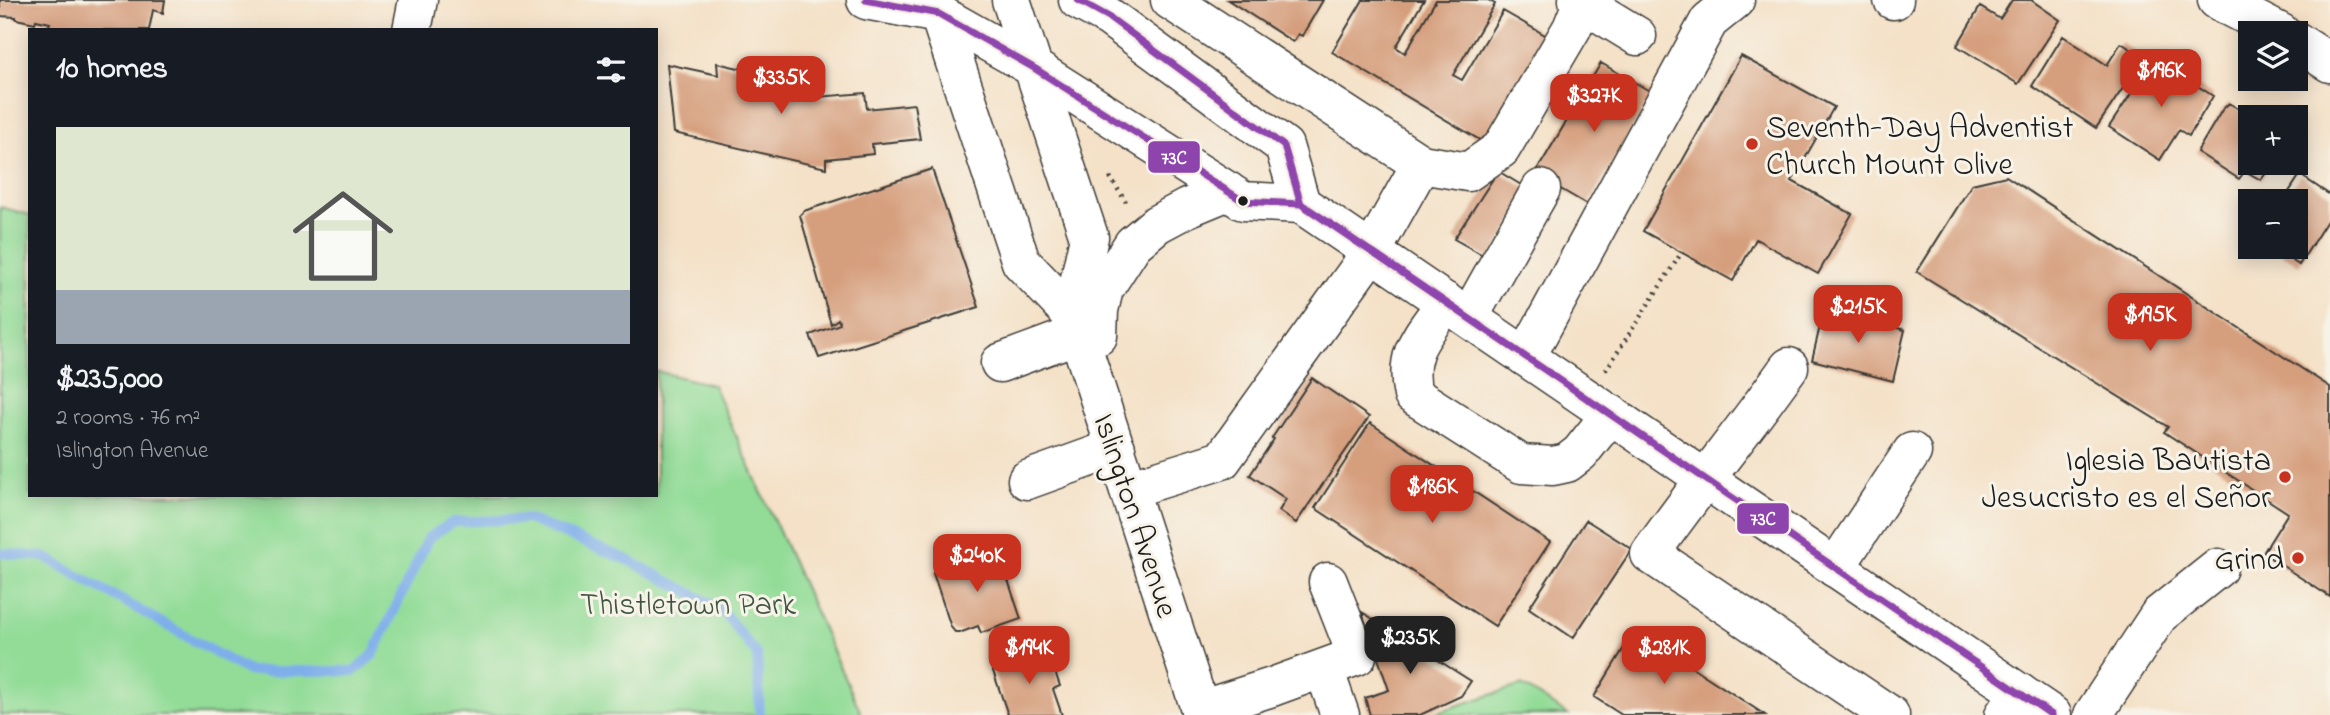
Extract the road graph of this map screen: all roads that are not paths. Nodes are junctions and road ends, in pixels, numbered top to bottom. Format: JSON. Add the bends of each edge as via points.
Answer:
{"nodes":[{"id":1,"x":418,"y":0,"type":"edge"},
{"id":2,"x":866,"y":0,"type":"edge"},
{"id":3,"x":1011,"y":0,"type":"edge"},
{"id":4,"x":1078,"y":0,"type":"edge"},
{"id":5,"x":1170,"y":0,"type":"edge"},
{"id":6,"x":1735,"y":0,"type":"edge"},
{"id":7,"x":2217,"y":0,"type":"edge"},
{"id":8,"x":1580,"y":1,"type":"edge"},
{"id":9,"x":937,"y":7,"type":"edge"},
{"id":10,"x":2258,"y":21,"type":"edge"},
{"id":11,"x":412,"y":28,"type":"edge"},
{"id":12,"x":1637,"y":36,"type":"dead end"},
{"id":13,"x":2308,"y":49,"type":"edge"},
{"id":14,"x":2330,"y":63,"type":"edge"},
{"id":15,"x":1034,"y":68,"type":"junction"},
{"id":16,"x":1421,"y":164,"type":"junction"},
{"id":17,"x":1541,"y":189,"type":"dead end"},
{"id":18,"x":1228,"y":191,"type":"junction"},
{"id":19,"x":1301,"y":204,"type":"junction"},
{"id":20,"x":1372,"y":251,"type":"junction"},
{"id":21,"x":1457,"y":310,"type":"junction"},
{"id":22,"x":1075,"y":324,"type":"junction"},
{"id":23,"x":1526,"y":357,"type":"junction"},
{"id":24,"x":1000,"y":363,"type":"dead end"},
{"id":25,"x":1788,"y":367,"type":"dead end"},
{"id":26,"x":1102,"y":404,"type":"junction"},
{"id":27,"x":1599,"y":407,"type":"junction"},
{"id":28,"x":1116,"y":448,"type":"junction"},
{"id":29,"x":1912,"y":452,"type":"dead end"},
{"id":30,"x":1705,"y":477,"type":"junction"},
{"id":31,"x":1027,"y":480,"type":"dead end"},
{"id":32,"x":1129,"y":489,"type":"junction"},
{"id":33,"x":1835,"y":568,"type":"junction"},
{"id":34,"x":2218,"y":568,"type":"dead end"},
{"id":35,"x":1328,"y":582,"type":"dead end"},
{"id":36,"x":1324,"y":669,"type":"junction"},
{"id":37,"x":2012,"y":704,"type":"edge"},
{"id":38,"x":1201,"y":713,"type":"edge"},
{"id":39,"x":1340,"y":715,"type":"edge"},
{"id":40,"x":1890,"y":715,"type":"edge"},
{"id":41,"x":2052,"y":715,"type":"edge"},
{"id":42,"x":2092,"y":715,"type":"edge"}],
"edges":[{"from":1,"to":11,"type":"main road"},
{"from":2,"to":9,"type":"main road"},
{"from":3,"to":15,"type":"main road"},
{"from":4,"to":19,"type":"main road","via":[[1109,17],[1284,146]]},
{"from":5,"to":16,"type":"main road"},
{"from":6,"to":23,"type":"main road","via":[[1709,21]]},
{"from":7,"to":10,"type":"main road"},
{"from":8,"to":12,"type":"main road"},
{"from":8,"to":16,"type":"main road","via":[[1572,28],[1501,149],[1468,172]]},
{"from":9,"to":15,"type":"main road"},
{"from":9,"to":22,"type":"main road","name":"Islington Avenue","via":[[1021,262]]},
{"from":13,"to":14,"type":"main road"},
{"from":15,"to":18,"type":"main road"},
{"from":15,"to":22,"type":"main road","via":[[1089,237]]},
{"from":16,"to":20,"type":"main road"},
{"from":17,"to":21,"type":"main road"},
{"from":18,"to":19,"type":"main road","via":[[1243,201]]},
{"from":18,"to":26,"type":"main road","via":[[1157,224],[1133,244],[1104,289],[1098,310]]},
{"from":19,"to":20,"type":"main road"},
{"from":20,"to":21,"type":"main road"},
{"from":20,"to":32,"type":"main road","via":[[1222,460]]},
{"from":21,"to":23,"type":"main road"},
{"from":21,"to":27,"type":"main road","via":[[1416,345],[1410,358],[1413,395],[1521,464],[1567,463],[1580,453]]},
{"from":22,"to":24,"type":"main road"},
{"from":22,"to":26,"type":"main road","name":"Islington Avenue"},
{"from":23,"to":27,"type":"main road"},
{"from":25,"to":30,"type":"main road"},
{"from":26,"to":28,"type":"main road","name":"Islington Avenue"},
{"from":27,"to":30,"type":"main road"},
{"from":28,"to":31,"type":"main road"},
{"from":28,"to":32,"type":"main road","name":"Islington Avenue"},
{"from":29,"to":33,"type":"main road"},
{"from":30,"to":33,"type":"main road"},
{"from":30,"to":40,"type":"main road","via":[[1650,554]]},
{"from":32,"to":38,"type":"main road","name":"Islington Avenue"},
{"from":33,"to":37,"type":"main road"},
{"from":34,"to":42,"type":"main road","via":[[2159,615]]},
{"from":35,"to":36,"type":"main road","via":[[1357,656]]},
{"from":36,"to":38,"type":"main road"},
{"from":36,"to":39,"type":"main road"},
{"from":37,"to":41,"type":"main road"}]}
